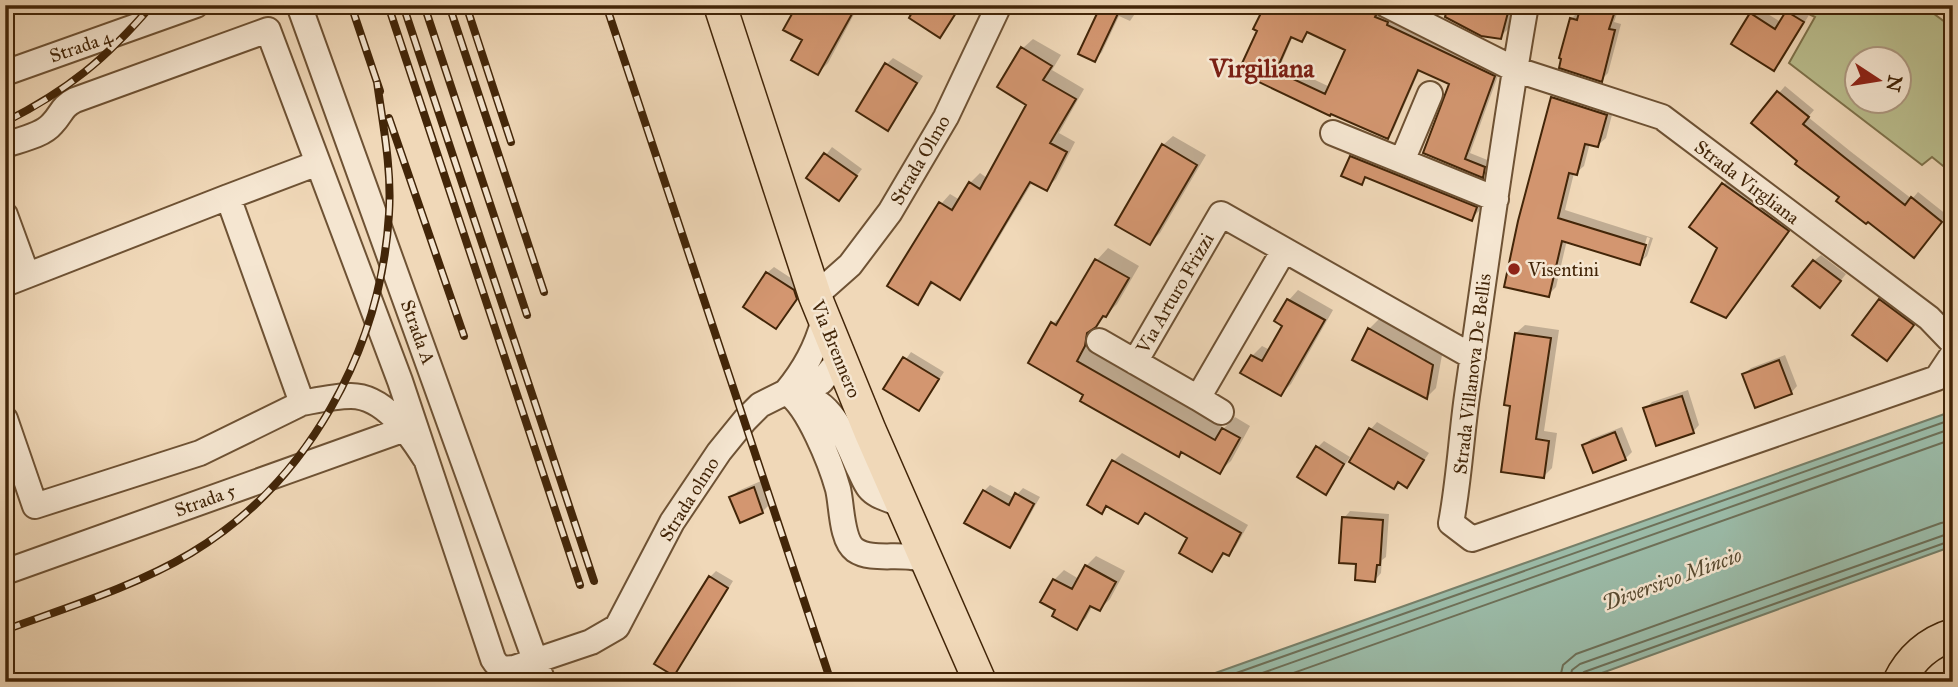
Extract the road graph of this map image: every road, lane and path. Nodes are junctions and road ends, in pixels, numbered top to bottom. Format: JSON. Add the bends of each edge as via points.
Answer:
{"nodes":[{"id":1,"x":196,"y":5,"type":"edge"},
{"id":2,"x":299,"y":5,"type":"edge"},
{"id":3,"x":720,"y":5,"type":"edge"},
{"id":4,"x":999,"y":5,"type":"edge"},
{"id":5,"x":1387,"y":5,"type":"edge"},
{"id":6,"x":1526,"y":5,"type":"edge"},
{"id":7,"x":1514,"y":69,"type":"junction"},
{"id":8,"x":5,"y":73,"type":"edge"},
{"id":9,"x":1430,"y":94,"type":"dead end"},
{"id":10,"x":1333,"y":133,"type":"dead end"},
{"id":11,"x":5,"y":145,"type":"edge"},
{"id":12,"x":1402,"y":161,"type":"junction"},
{"id":13,"x":318,"y":163,"type":"junction"},
{"id":14,"x":228,"y":197,"type":"junction"},
{"id":15,"x":1496,"y":199,"type":"junction"},
{"id":16,"x":5,"y":215,"type":"edge"},
{"id":17,"x":1284,"y":250,"type":"junction"},
{"id":18,"x":16,"y":279,"type":"edge"},
{"id":19,"x":820,"y":308,"type":"junction"},
{"id":20,"x":1099,"y":341,"type":"dead end"},
{"id":21,"x":1953,"y":344,"type":"edge"},
{"id":22,"x":838,"y":354,"type":"junction"},
{"id":23,"x":1953,"y":354,"type":"edge"},
{"id":24,"x":1472,"y":356,"type":"junction"},
{"id":25,"x":1135,"y":362,"type":"junction"},
{"id":26,"x":786,"y":392,"type":"junction"},
{"id":27,"x":1198,"y":398,"type":"junction"},
{"id":28,"x":302,"y":402,"type":"junction"},
{"id":29,"x":1222,"y":412,"type":"dead end"},
{"id":30,"x":5,"y":419,"type":"edge"},
{"id":31,"x":405,"y":429,"type":"junction"},
{"id":32,"x":425,"y":458,"type":"junction"},
{"id":33,"x":902,"y":506,"type":"junction"},
{"id":34,"x":928,"y":562,"type":"junction"},
{"id":35,"x":5,"y":572,"type":"edge"},
{"id":36,"x":1953,"y":635,"type":"edge"},
{"id":37,"x":539,"y":671,"type":"edge"},
{"id":38,"x":980,"y":682,"type":"edge"},
{"id":39,"x":1899,"y":682,"type":"edge"}],
"edges":[{"from":1,"to":8,"type":"street","name":"Strada 4"},
{"from":2,"to":37,"type":"street","name":"Strada A"},
{"from":3,"to":19,"type":"main road","name":"Via Brennero"},
{"from":4,"to":19,"type":"street","name":"Strada Olmo","via":[[946,117],[890,212]]},
{"from":5,"to":7,"type":"street","name":"Strada Virgliana"},
{"from":6,"to":7,"type":"street","name":"Strada Villanova De Bellis"},
{"from":7,"to":15,"type":"street","name":"Strada Villanova De Bellis"},
{"from":7,"to":21,"type":"street","name":"Strada Virgliana","via":[[1662,117],[1929,318]]},
{"from":9,"to":12,"type":"street"},
{"from":10,"to":12,"type":"street"},
{"from":11,"to":13,"type":"street","via":[[44,131],[65,105],[75,100],[268,30]]},
{"from":12,"to":15,"type":"street"},
{"from":13,"to":14,"type":"street"},
{"from":13,"to":32,"type":"street"},
{"from":14,"to":18,"type":"street"},
{"from":14,"to":28,"type":"street"},
{"from":15,"to":24,"type":"street","name":"Strada Villanova De Bellis"},
{"from":16,"to":18,"type":"street"},
{"from":17,"to":24,"type":"street","name":"Via Arturo Frizzi"},
{"from":17,"to":25,"type":"street","name":"Via Arturo Frizzi","via":[[1221,214]]},
{"from":17,"to":27,"type":"street"},
{"from":19,"to":22,"type":"main road","name":"Via Brennero"},
{"from":19,"to":26,"type":"street","name":"Strada olmo","via":[[814,351]]},
{"from":20,"to":25,"type":"street","name":"Via Arturo Frizzi"},
{"from":22,"to":26,"type":"street","name":"Strada olmo","via":[[821,382]]},
{"from":22,"to":33,"type":"main road","name":"Via Brennero"},
{"from":23,"to":24,"type":"street","name":"Strada Villanova De Bellis","via":[[1937,378],[1472,539],[1451,523]]},
{"from":25,"to":27,"type":"street","name":"Via Arturo Frizzi"},
{"from":26,"to":33,"type":"street","via":[[802,394],[827,407],[867,486]]},
{"from":26,"to":34,"type":"street","via":[[806,412],[832,471],[849,544],[857,552],[916,556]]},
{"from":26,"to":37,"type":"street","name":"Strada olmo","via":[[760,405],[719,452],[673,522],[617,627]]},
{"from":27,"to":29,"type":"street","name":"Via Arturo Frizzi"},
{"from":28,"to":30,"type":"street","via":[[200,453],[35,506]]},
{"from":28,"to":31,"type":"street","via":[[367,398]]},
{"from":31,"to":32,"type":"street"},
{"from":31,"to":35,"type":"street","name":"Strada 5"},
{"from":32,"to":37,"type":"street","via":[[497,667]]},
{"from":33,"to":34,"type":"main road","name":"Via Brennero"},
{"from":34,"to":38,"type":"main road","name":"Via Brennero"},
{"from":36,"to":39,"type":"main road","via":[[1920,653]]}]}
